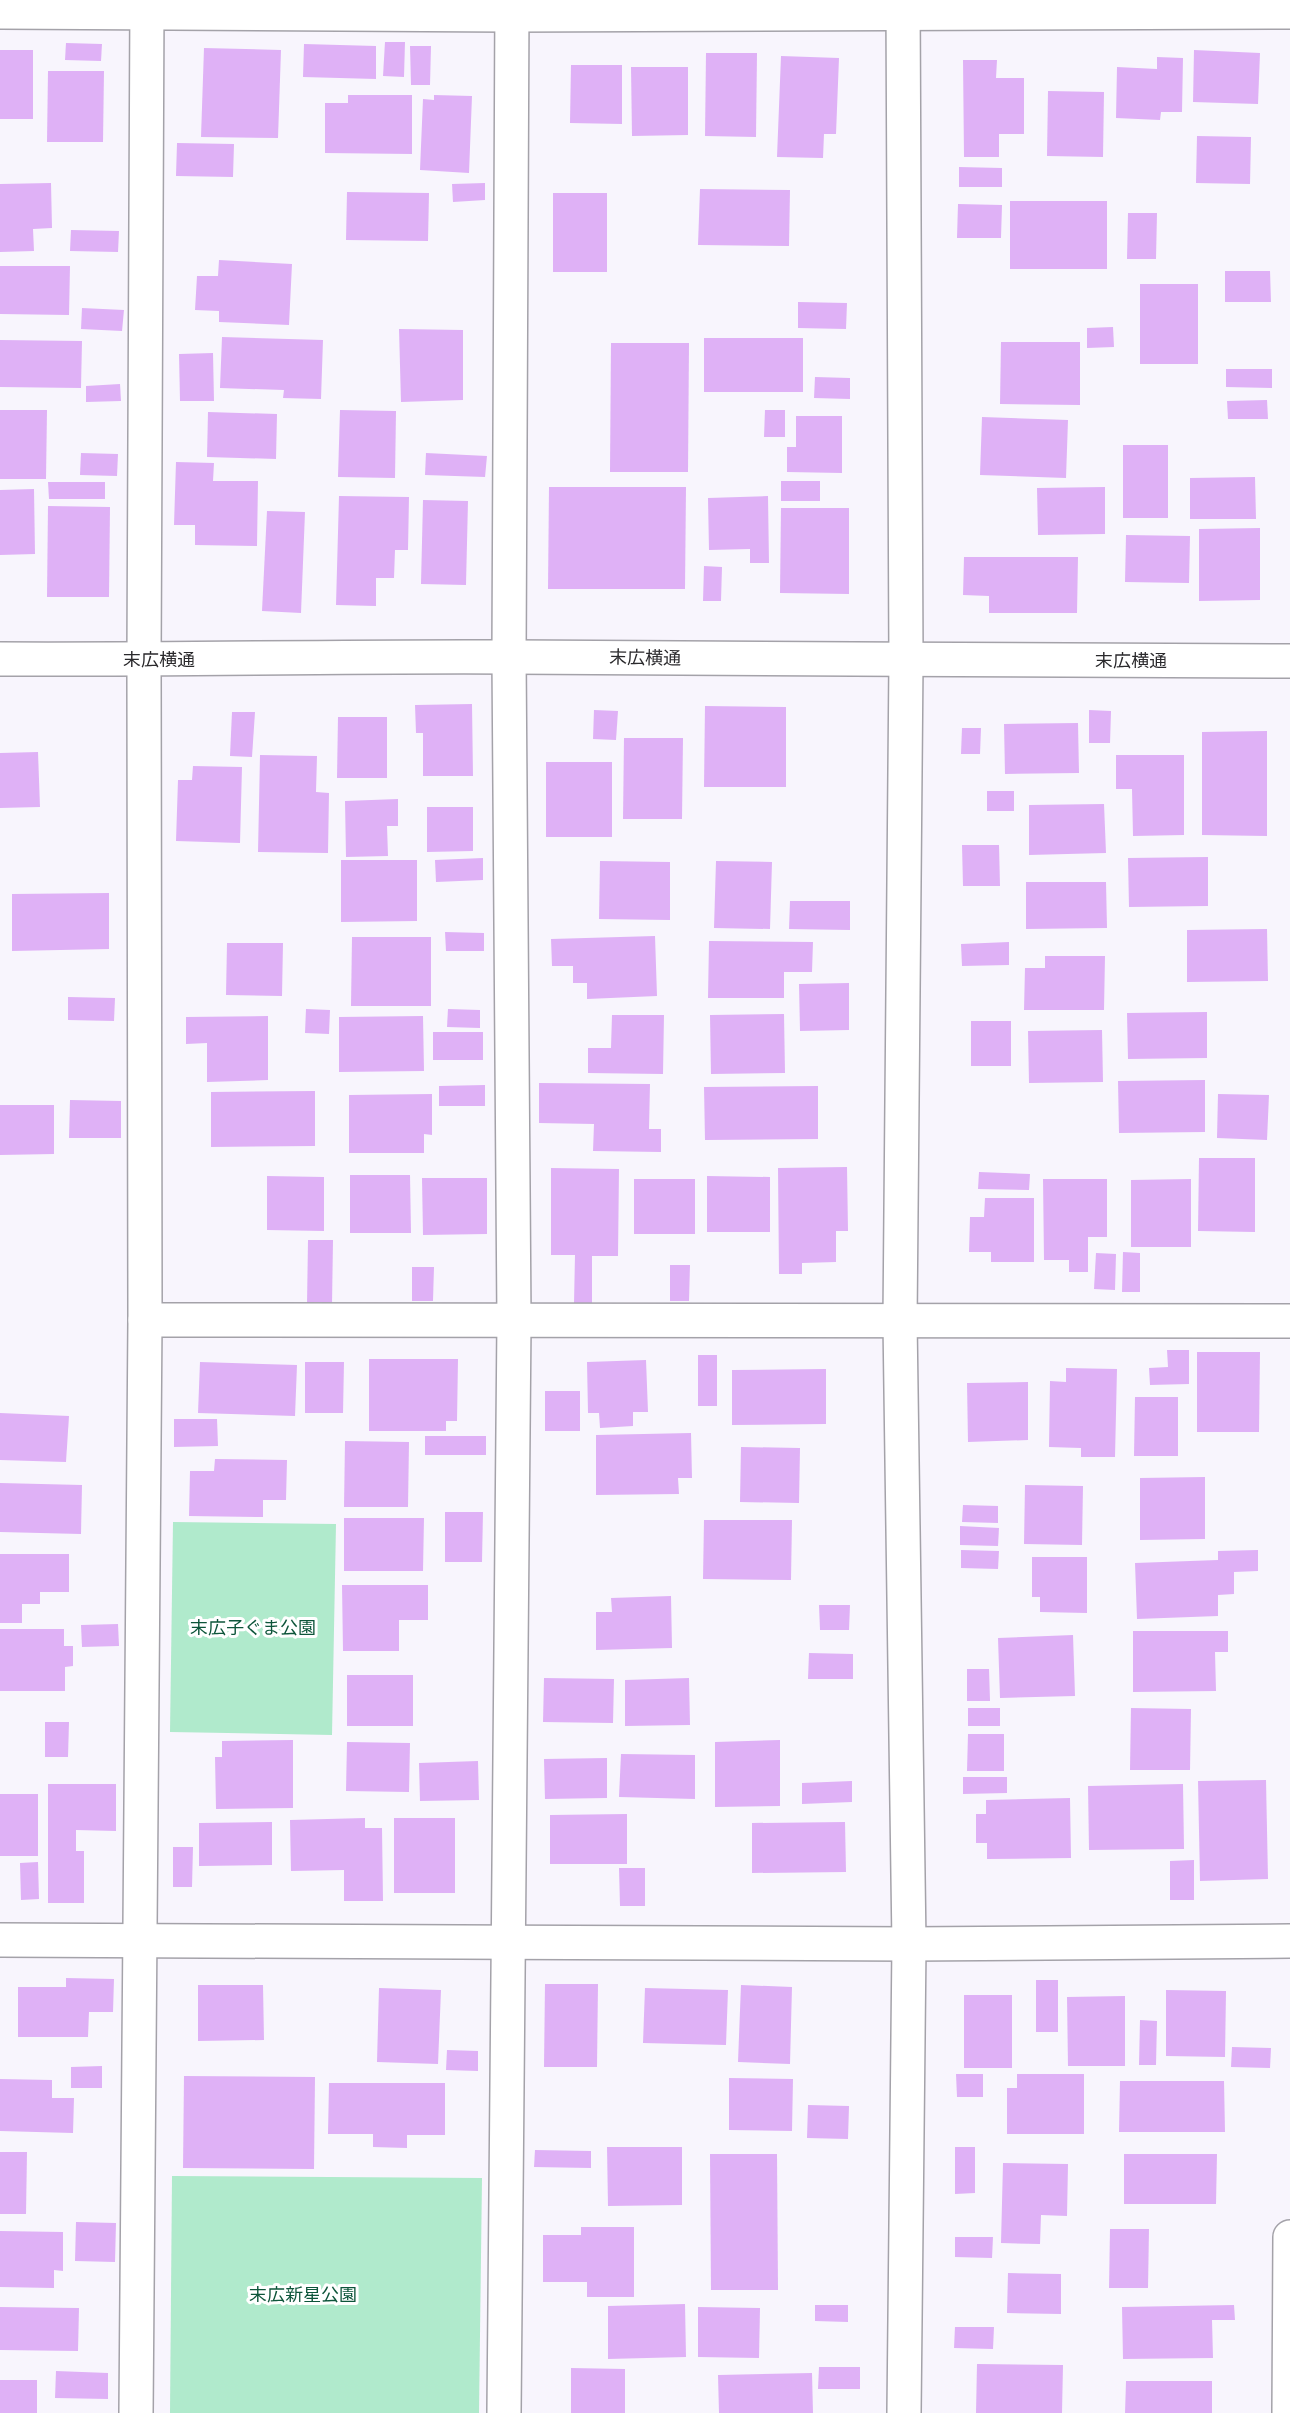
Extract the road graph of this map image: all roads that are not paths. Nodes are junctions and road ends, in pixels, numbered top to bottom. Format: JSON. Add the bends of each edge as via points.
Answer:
{"nodes":[{"id":1,"x":147,"y":6,"type":"edge"},
{"id":2,"x":512,"y":7,"type":"edge"},
{"id":3,"x":903,"y":7,"type":"edge"},
{"id":4,"x":0,"y":12,"type":"edge"},
{"id":5,"x":1290,"y":12,"type":"edge"},
{"id":6,"x":509,"y":657,"type":"junction"},
{"id":7,"x":0,"y":659,"type":"edge"},
{"id":8,"x":144,"y":660,"type":"junction"},
{"id":9,"x":906,"y":661,"type":"junction"},
{"id":10,"x":1290,"y":661,"type":"edge"},
{"id":11,"x":146,"y":1320,"type":"junction"},
{"id":12,"x":514,"y":1321,"type":"junction"},
{"id":13,"x":1290,"y":1321,"type":"edge"},
{"id":14,"x":900,"y":1322,"type":"junction"},
{"id":15,"x":0,"y":1940,"type":"edge"},
{"id":16,"x":139,"y":1940,"type":"junction"},
{"id":17,"x":509,"y":1941,"type":"junction"},
{"id":18,"x":1290,"y":1941,"type":"edge"},
{"id":19,"x":909,"y":1944,"type":"junction"},
{"id":20,"x":1290,"y":2237,"type":"edge"},
{"id":21,"x":136,"y":2413,"type":"edge"},
{"id":22,"x":504,"y":2413,"type":"edge"},
{"id":23,"x":903,"y":2413,"type":"edge"},
{"id":24,"x":1289,"y":2413,"type":"edge"}],
"edges":[{"from":1,"to":2,"type":"street"},
{"from":1,"to":4,"type":"street"},
{"from":1,"to":8,"type":"street"},
{"from":2,"to":3,"type":"street"},
{"from":2,"to":6,"type":"street"},
{"from":3,"to":5,"type":"street"},
{"from":3,"to":9,"type":"street"},
{"from":6,"to":8,"type":"street","name":"末広横通"},
{"from":6,"to":9,"type":"street","name":"末広横通"},
{"from":6,"to":12,"type":"street"},
{"from":7,"to":8,"type":"street","name":"末広横通"},
{"from":8,"to":11,"type":"street"},
{"from":9,"to":10,"type":"street","name":"末広横通"},
{"from":9,"to":14,"type":"street"},
{"from":11,"to":12,"type":"street"},
{"from":11,"to":16,"type":"street"},
{"from":12,"to":14,"type":"street"},
{"from":12,"to":17,"type":"street"},
{"from":13,"to":14,"type":"street"},
{"from":14,"to":19,"type":"street"},
{"from":15,"to":16,"type":"street"},
{"from":16,"to":17,"type":"street"},
{"from":16,"to":21,"type":"street"},
{"from":17,"to":19,"type":"street"},
{"from":17,"to":22,"type":"street"},
{"from":18,"to":19,"type":"street"},
{"from":19,"to":23,"type":"street"},
{"from":20,"to":24,"type":"street"}]}
